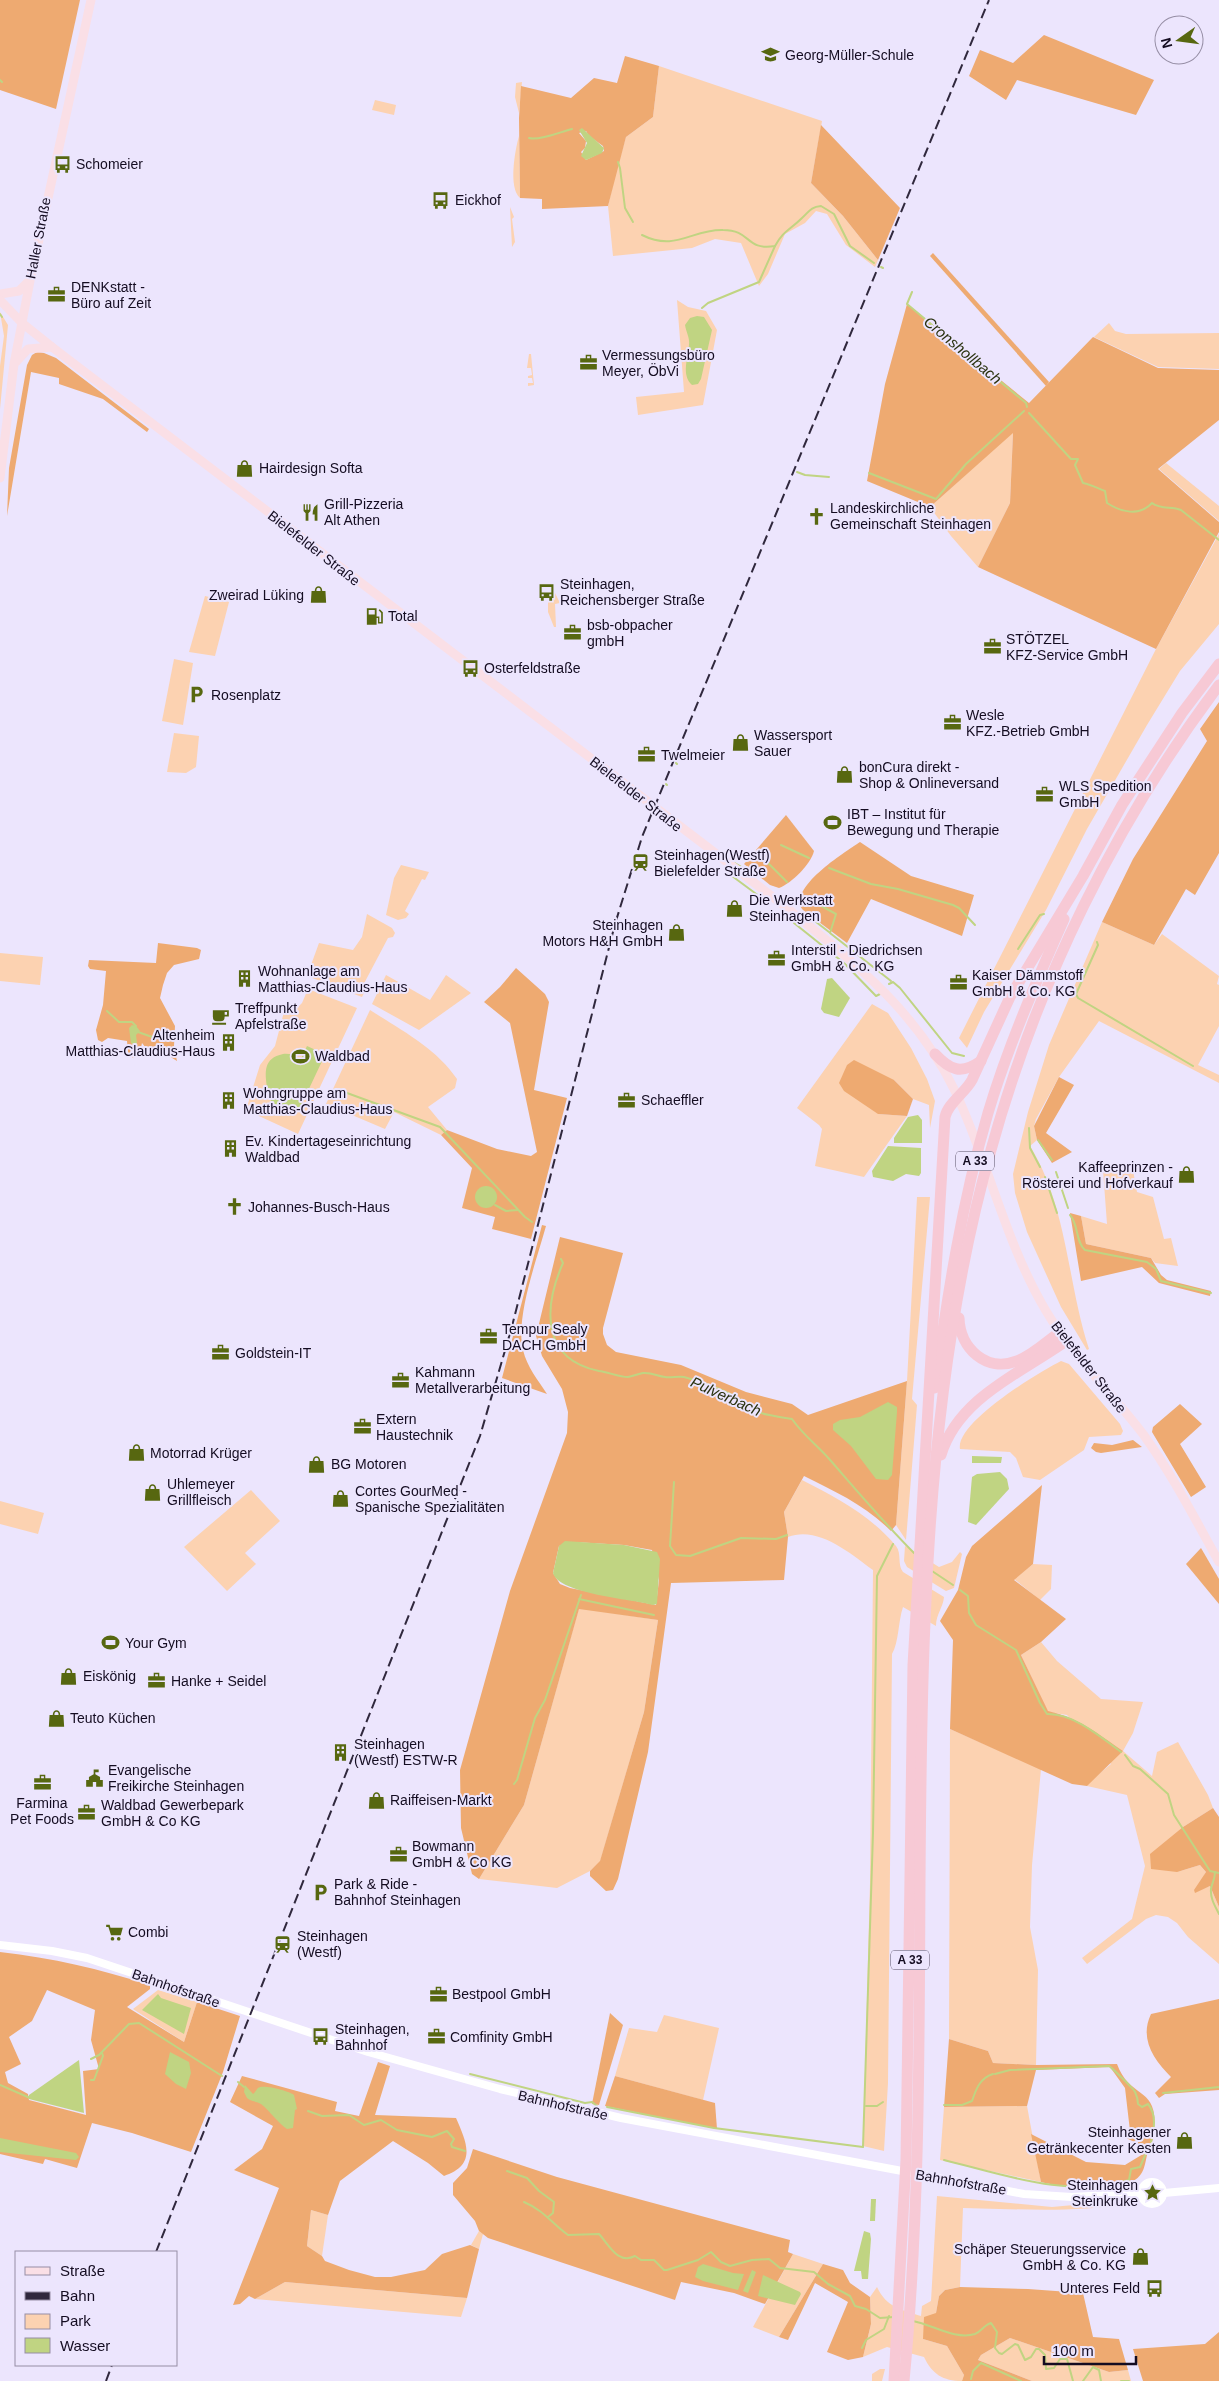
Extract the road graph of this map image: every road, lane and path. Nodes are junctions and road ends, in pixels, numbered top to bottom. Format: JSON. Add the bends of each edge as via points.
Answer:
{"nodes":[{"id":1,"x":91,"y":0,"type":"edge"},
{"id":2,"x":30,"y":281,"type":"junction"},
{"id":3,"x":0,"y":294,"type":"edge"},
{"id":4,"x":0,"y":300,"type":"edge"},
{"id":5,"x":22,"y":323,"type":"junction"},
{"id":6,"x":52,"y":347,"type":"junction"},
{"id":7,"x":14,"y":364,"type":"junction"},
{"id":8,"x":0,"y":478,"type":"edge"},
{"id":9,"x":1219,"y":664,"type":"edge"},
{"id":10,"x":1219,"y":685,"type":"edge"},
{"id":11,"x":1083,"y":876,"type":"junction"},
{"id":12,"x":935,"y":1054,"type":"junction"},
{"id":13,"x":981,"y":1061,"type":"junction"},
{"id":14,"x":958,"y":1099,"type":"junction"},
{"id":15,"x":959,"y":1294,"type":"junction"},
{"id":16,"x":1063,"y":1337,"type":"junction"},
{"id":17,"x":925,"y":1462,"type":"junction"},
{"id":18,"x":934,"y":1491,"type":"junction"},
{"id":19,"x":924,"y":1550,"type":"junction"},
{"id":20,"x":1219,"y":1562,"type":"edge"},
{"id":21,"x":0,"y":1945,"type":"edge"},
{"id":22,"x":1219,"y":2188,"type":"edge"},
{"id":23,"x":1141,"y":2193,"type":"junction"},
{"id":24,"x":1164,"y":2193,"type":"junction"},
{"id":25,"x":899,"y":2376,"type":"edge"}],
"edges":[{"from":1,"to":2,"type":"main road","name":"Haller Straße"},
{"from":2,"to":3,"type":"main road","via":[[18,291]]},
{"from":2,"to":5,"type":"main road","name":"Haller Straße"},
{"from":4,"to":5,"type":"main road","name":"Bielefelder Straße"},
{"from":5,"to":6,"type":"main road","name":"Bielefelder Straße"},
{"from":5,"to":7,"type":"main road","name":"Haller Straße"},
{"from":6,"to":7,"type":"main road","via":[[28,349]]},
{"from":6,"to":12,"type":"main road","name":"Bielefelder Straße","via":[[788,909],[881,987],[914,1023]]},
{"from":7,"to":8,"type":"main road","name":"Haller Straße"},
{"from":9,"to":11,"type":"highway","number":"A 33","via":[[1182,713],[1122,806]]},
{"from":10,"to":15,"type":"highway","number":"A 33","via":[[1195,716],[1132,814],[1062,951],[1020,1058],[997,1128]]},
{"from":11,"to":13,"type":"highway","via":[[1017,983]]},
{"from":11,"to":17,"type":"highway","number":"A 33","via":[[1004,1064],[980,1141],[947,1301]]},
{"from":12,"to":13,"type":"highway","via":[[947,1066],[956,1069]]},
{"from":12,"to":14,"type":"main road","name":"Bielefelder Straße"},
{"from":13,"to":14,"type":"highway","via":[[967,1090]]},
{"from":14,"to":16,"type":"main road","name":"Bielefelder Straße","via":[[1023,1268]]},
{"from":14,"to":17,"type":"highway","via":[[946,1112],[944,1127]]},
{"from":15,"to":16,"type":"highway","via":[[962,1338],[974,1354],[987,1361],[1002,1364],[1019,1360]]},
{"from":15,"to":18,"type":"highway","number":"A 33"},
{"from":16,"to":18,"type":"highway","via":[[966,1410],[943,1449]]},
{"from":16,"to":20,"type":"main road","name":"Bielefelder Straße","via":[[1144,1435]]},
{"from":17,"to":19,"type":"highway","number":"A 33"},
{"from":18,"to":19,"type":"highway","number":"A 33"},
{"from":19,"to":25,"type":"highway","number":"A 33","via":[[920,1620],[918,2143]]},
{"from":21,"to":23,"type":"street","name":"Bahnhofstraße","via":[[87,1958],[368,2052],[500,2090],[621,2118],[935,2178],[1048,2196],[1072,2198]]},
{"from":22,"to":24,"type":"street","name":"Bahnhofstraße"},
{"from":23,"to":24,"type":"street","name":"Bahnhofstraße","via":[[1144,2200],[1153,2204],[1160,2202]]},
{"from":23,"to":24,"type":"street","name":"Bahnhofstraße","via":[[1151,2181],[1161,2186]]}]}
